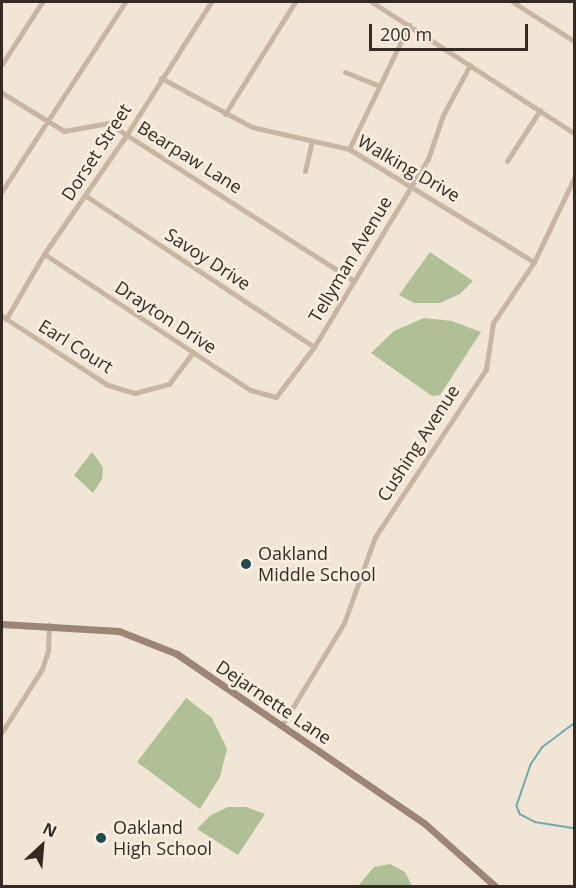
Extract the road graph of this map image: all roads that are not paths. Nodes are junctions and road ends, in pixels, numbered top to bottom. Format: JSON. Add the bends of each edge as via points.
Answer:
{"nodes":[{"id":1,"x":42,"y":2,"type":"edge"},
{"id":2,"x":125,"y":2,"type":"edge"},
{"id":3,"x":211,"y":2,"type":"edge"},
{"id":4,"x":295,"y":2,"type":"edge"},
{"id":5,"x":372,"y":2,"type":"edge"},
{"id":6,"x":513,"y":2,"type":"edge"},
{"id":7,"x":409,"y":25,"type":"junction"},
{"id":8,"x":574,"y":41,"type":"edge"},
{"id":9,"x":2,"y":64,"type":"edge"},
{"id":10,"x":470,"y":65,"type":"junction"},
{"id":11,"x":345,"y":72,"type":"dead end"},
{"id":12,"x":161,"y":78,"type":"junction"},
{"id":13,"x":378,"y":86,"type":"junction"},
{"id":14,"x":2,"y":93,"type":"edge"},
{"id":15,"x":540,"y":110,"type":"junction"},
{"id":16,"x":225,"y":114,"type":"junction"},
{"id":17,"x":47,"y":121,"type":"junction"},
{"id":18,"x":574,"y":133,"type":"edge"},
{"id":19,"x":127,"y":134,"type":"junction"},
{"id":20,"x":312,"y":141,"type":"junction"},
{"id":21,"x":349,"y":149,"type":"junction"},
{"id":22,"x":507,"y":162,"type":"dead end"},
{"id":23,"x":305,"y":171,"type":"dead end"},
{"id":24,"x":574,"y":178,"type":"edge"},
{"id":25,"x":412,"y":186,"type":"junction"},
{"id":26,"x":2,"y":191,"type":"edge"},
{"id":27,"x":86,"y":196,"type":"junction"},
{"id":28,"x":44,"y":254,"type":"junction"},
{"id":29,"x":534,"y":262,"type":"junction"},
{"id":30,"x":354,"y":280,"type":"junction"},
{"id":31,"x":4,"y":318,"type":"edge"},
{"id":32,"x":314,"y":346,"type":"junction"},
{"id":33,"x":193,"y":352,"type":"junction"},
{"id":34,"x":276,"y":397,"type":"joint"},
{"id":35,"x":2,"y":624,"type":"edge"},
{"id":36,"x":49,"y":625,"type":"junction"},
{"id":37,"x":282,"y":725,"type":"junction"},
{"id":38,"x":2,"y":732,"type":"edge"},
{"id":39,"x":495,"y":886,"type":"edge"}],
"edges":[{"from":1,"to":9,"type":"street"},
{"from":2,"to":17,"type":"street"},
{"from":3,"to":12,"type":"street","name":"Dorset Street"},
{"from":4,"to":16,"type":"street"},
{"from":5,"to":7,"type":"street"},
{"from":6,"to":8,"type":"street"},
{"from":7,"to":10,"type":"street"},
{"from":7,"to":13,"type":"street"},
{"from":10,"to":15,"type":"street"},
{"from":10,"to":25,"type":"street","name":"Tellyman Avenue"},
{"from":11,"to":13,"type":"street"},
{"from":12,"to":16,"type":"street","name":"Walking Drive"},
{"from":12,"to":19,"type":"street","name":"Dorset Street"},
{"from":13,"to":21,"type":"street"},
{"from":14,"to":17,"type":"street","name":"Bearpaw Lane"},
{"from":15,"to":18,"type":"street"},
{"from":15,"to":22,"type":"street"},
{"from":16,"to":20,"type":"street","name":"Walking Drive","via":[[252,127]]},
{"from":17,"to":19,"type":"street","name":"Bearpaw Lane","via":[[64,131],[108,123]]},
{"from":17,"to":26,"type":"street"},
{"from":19,"to":27,"type":"street","name":"Dorset Street"},
{"from":19,"to":30,"type":"street","name":"Bearpaw Lane"},
{"from":20,"to":21,"type":"street","name":"Walking Drive"},
{"from":20,"to":23,"type":"street"},
{"from":21,"to":25,"type":"street","name":"Walking Drive"},
{"from":24,"to":29,"type":"street","name":"Cushing Avenue"},
{"from":25,"to":29,"type":"street","name":"Walking Drive"},
{"from":25,"to":30,"type":"street","name":"Tellyman Avenue"},
{"from":27,"to":28,"type":"street","name":"Dorset Street"},
{"from":27,"to":32,"type":"street","name":"Savoy Drive"},
{"from":28,"to":31,"type":"street","name":"Dorset Street"},
{"from":28,"to":33,"type":"street","name":"Drayton Drive"},
{"from":29,"to":37,"type":"street","name":"Cushing Avenue","via":[[493,322],[486,369],[375,537],[344,623]]},
{"from":30,"to":32,"type":"street","name":"Tellyman Avenue"},
{"from":31,"to":33,"type":"street","name":"Earl Court","via":[[108,385],[135,393],[169,384]]},
{"from":32,"to":34,"type":"street","name":"Tellyman Avenue"},
{"from":33,"to":34,"type":"street","name":"Drayton Drive","via":[[250,390]]},
{"from":35,"to":36,"type":"main road","name":"Dejarnette Lane"},
{"from":36,"to":37,"type":"main road","name":"Dejarnette Lane","via":[[119,632],[148,640],[177,654]]},
{"from":36,"to":38,"type":"street","via":[[48,651],[42,669]]},
{"from":37,"to":39,"type":"main road","name":"Dejarnette Lane","via":[[424,823]]}]}
